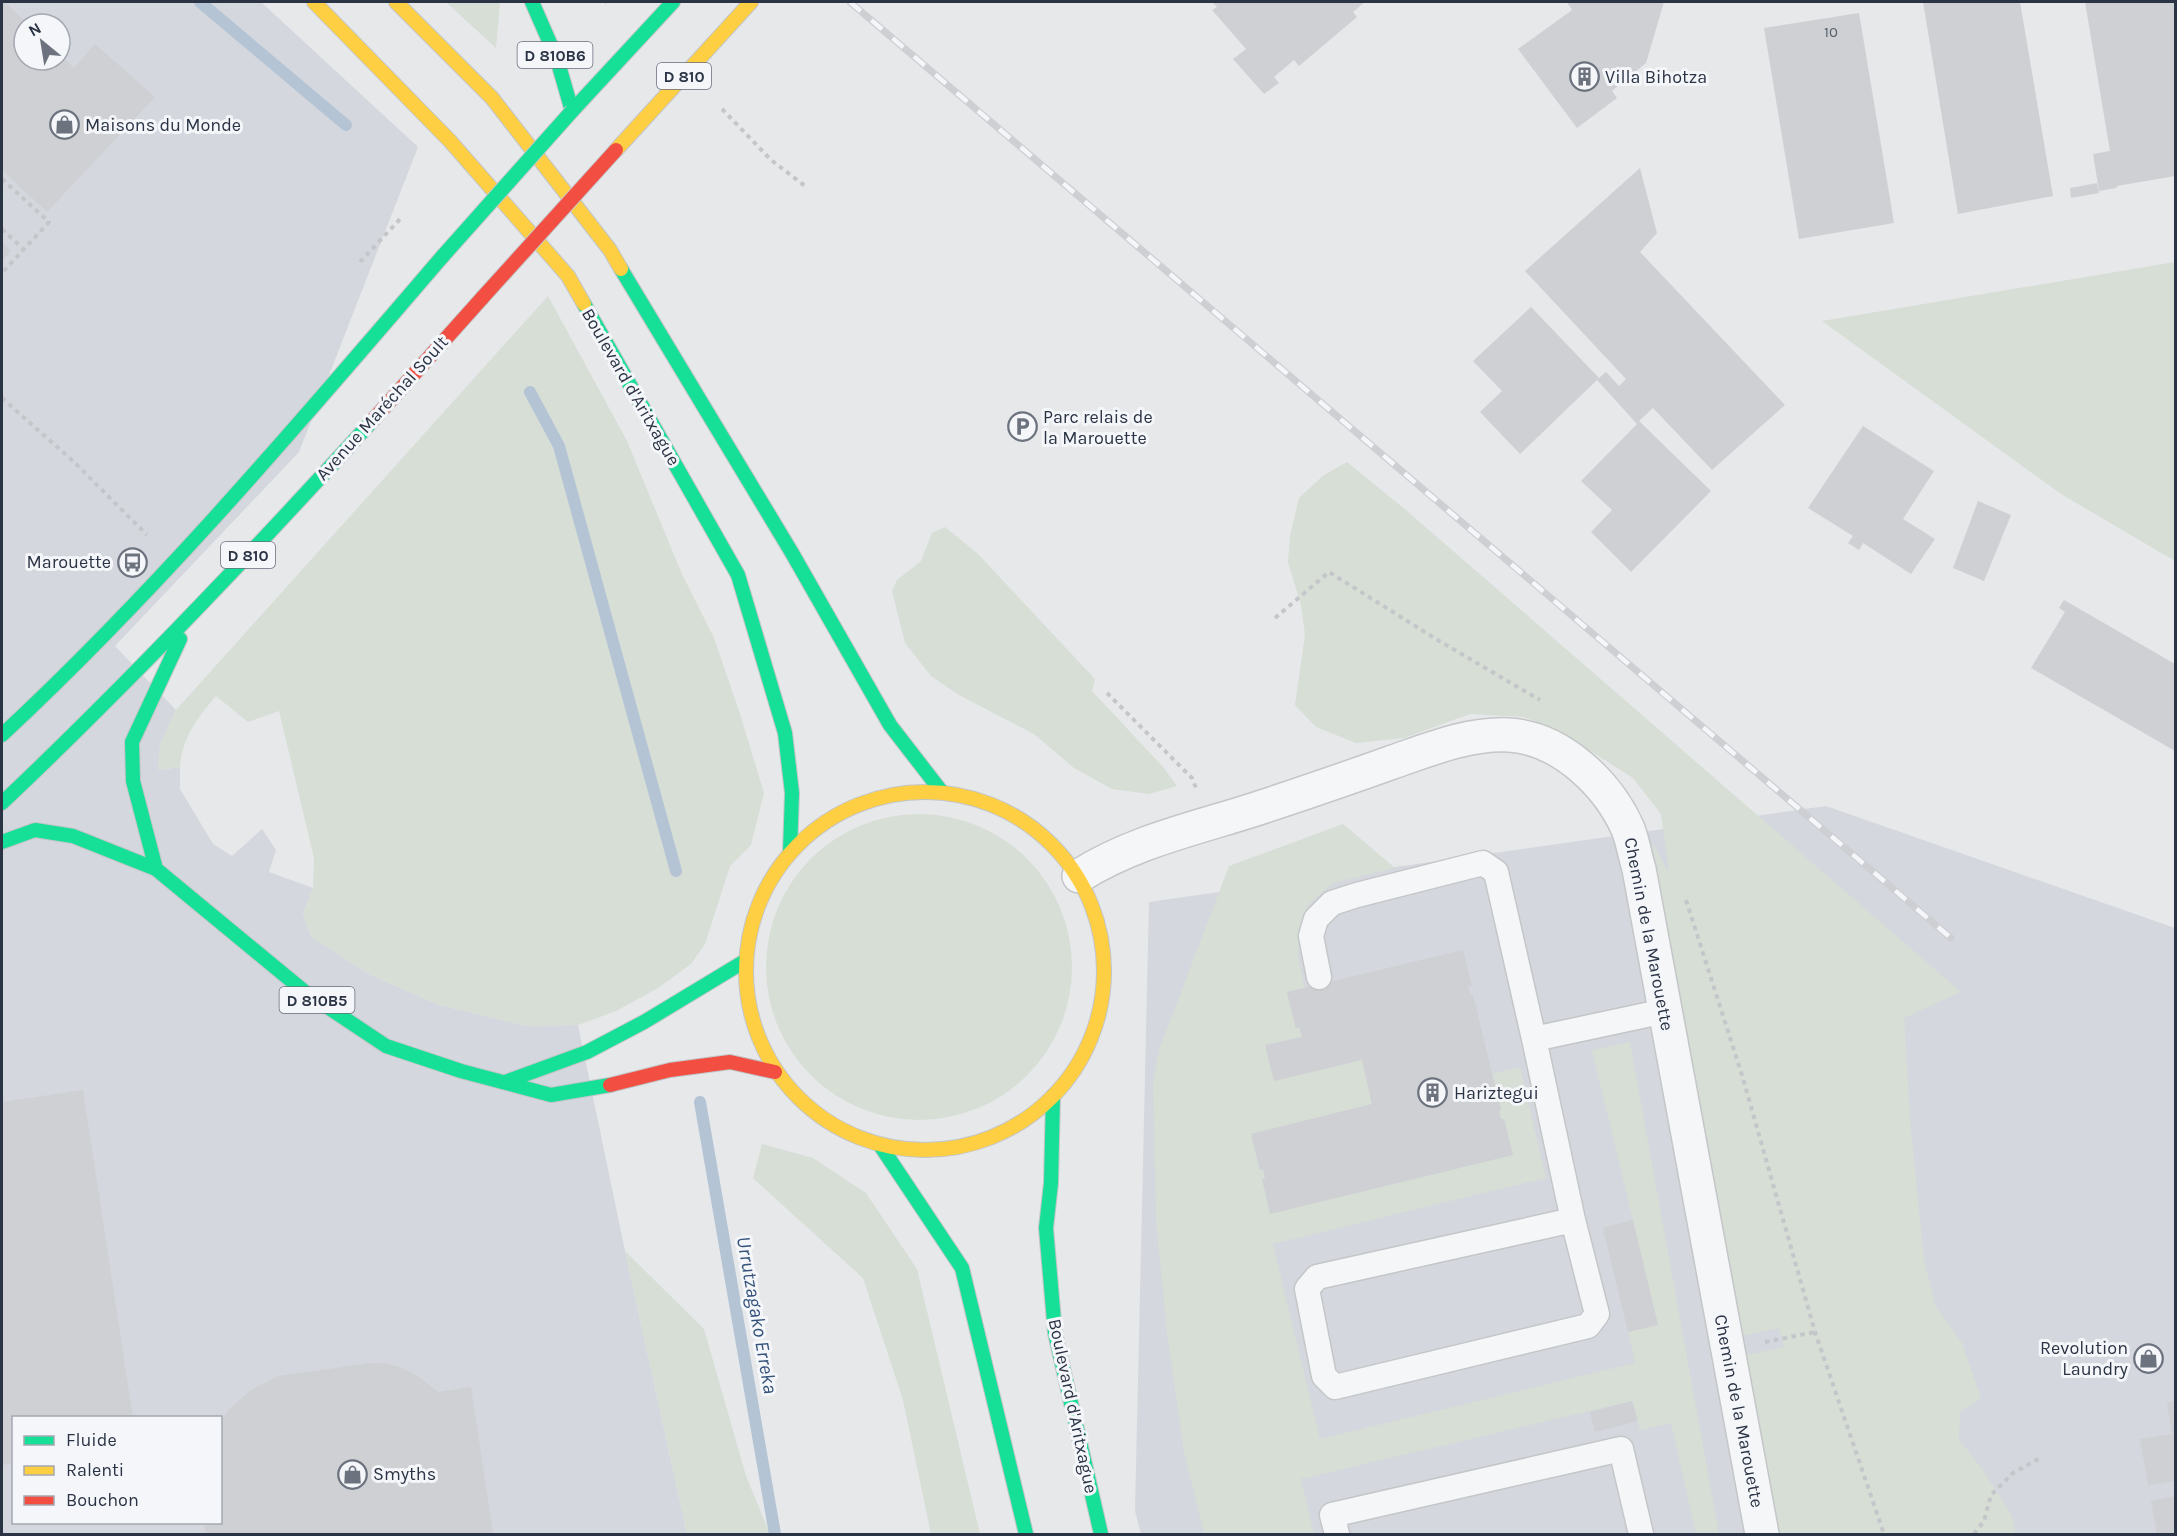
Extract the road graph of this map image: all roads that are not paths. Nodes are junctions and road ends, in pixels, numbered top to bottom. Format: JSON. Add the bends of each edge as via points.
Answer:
{"nodes":[{"id":1,"x":314,"y":2,"type":"edge"},
{"id":2,"x":396,"y":2,"type":"edge"},
{"id":3,"x":532,"y":2,"type":"edge"},
{"id":4,"x":673,"y":2,"type":"edge"},
{"id":5,"x":751,"y":2,"type":"edge"},
{"id":6,"x":573,"y":111,"type":"junction"},
{"id":7,"x":191,"y":616,"type":"junction"},
{"id":8,"x":2,"y":735,"type":"edge"},
{"id":9,"x":941,"y":791,"type":"junction"},
{"id":10,"x":2,"y":803,"type":"edge"},
{"id":11,"x":2,"y":842,"type":"edge"},
{"id":12,"x":790,"y":852,"type":"junction"},
{"id":13,"x":156,"y":869,"type":"junction"},
{"id":14,"x":1079,"y":876,"type":"junction"},
{"id":15,"x":745,"y":961,"type":"junction"},
{"id":16,"x":1319,"y":977,"type":"dead end"},
{"id":17,"x":1665,"y":1011,"type":"junction"},
{"id":18,"x":1534,"y":1040,"type":"junction"},
{"id":19,"x":776,"y":1072,"type":"junction"},
{"id":20,"x":505,"y":1082,"type":"junction"},
{"id":21,"x":1053,"y":1096,"type":"junction"},
{"id":22,"x":880,"y":1145,"type":"junction"},
{"id":23,"x":1573,"y":1220,"type":"junction"},
{"id":24,"x":1026,"y":1534,"type":"edge"},
{"id":25,"x":1101,"y":1534,"type":"edge"},
{"id":26,"x":1337,"y":1534,"type":"edge"},
{"id":27,"x":1641,"y":1534,"type":"edge"},
{"id":28,"x":1762,"y":1534,"type":"edge"}],
"edges":[{"from":1,"to":12,"type":"main road","name":"Boulevard d'Aritxague","via":[[450,141],[568,276],[738,575],[785,734],[792,793]]},
{"from":2,"to":9,"type":"main road","via":[[492,98],[610,250],[792,552],[863,681],[890,725]]},
{"from":3,"to":6,"type":"main road","number":"D 810B6"},
{"from":4,"to":6,"type":"main road","number":"D 810"},
{"from":5,"to":7,"type":"main road","name":"Avenue Maréchal Soult","number":"D 810","bridge":true},
{"from":6,"to":8,"type":"main road","number":"D 810","bridge":true,"via":[[235,497]]},
{"from":7,"to":10,"type":"main road","name":"Avenue Maréchal Soult","number":"D 810"},
{"from":7,"to":13,"type":"main road","via":[[132,742],[133,781]]},
{"from":9,"to":12,"type":"main road","via":[[899,793],[858,804],[821,824]]},
{"from":9,"to":14,"type":"main road","via":[[982,800],[1021,817],[1053,843]]},
{"from":11,"to":13,"type":"main road","number":"D 810B5","via":[[34,830],[73,836]]},
{"from":12,"to":15,"type":"main road","via":[[767,885],[752,922]]},
{"from":13,"to":20,"type":"main road","number":"D 810B5","via":[[305,992],[386,1046]]},
{"from":14,"to":17,"type":"street","name":"Chemin de la Marouette","via":[[1146,842],[1253,811],[1456,741],[1510,735],[1534,740],[1570,758],[1588,774],[1606,792],[1629,832]]},
{"from":14,"to":21,"type":"main road","via":[[1098,918],[1106,963],[1102,1009],[1086,1053]]},
{"from":15,"to":19,"type":"main road","via":[[751,1019]]},
{"from":15,"to":20,"type":"main road","via":[[596,1047]]},
{"from":16,"to":18,"type":"lane","via":[[1311,936],[1316,919],[1332,903],[1482,863],[1496,872]]},
{"from":17,"to":18,"type":"lane"},
{"from":17,"to":28,"type":"street","name":"Chemin de la Marouette"},
{"from":18,"to":23,"type":"lane"},
{"from":19,"to":20,"type":"main road","number":"D 810B5","via":[[730,1062],[670,1070],[551,1095]]},
{"from":19,"to":22,"type":"main road","via":[[804,1104],[840,1130]]},
{"from":21,"to":22,"type":"main road","via":[[1025,1120],[979,1142],[929,1151]]},
{"from":21,"to":25,"type":"main road","name":"Boulevard d'Aritxague","via":[[1046,1228],[1055,1333]]},
{"from":22,"to":24,"type":"main road","via":[[962,1268]]},
{"from":23,"to":23,"type":"lane","via":[[1597,1314],[1588,1326],[1335,1387],[1324,1376],[1307,1289],[1317,1278]]},
{"from":26,"to":27,"type":"lane","via":[[1332,1515],[1620,1449]]}]}
